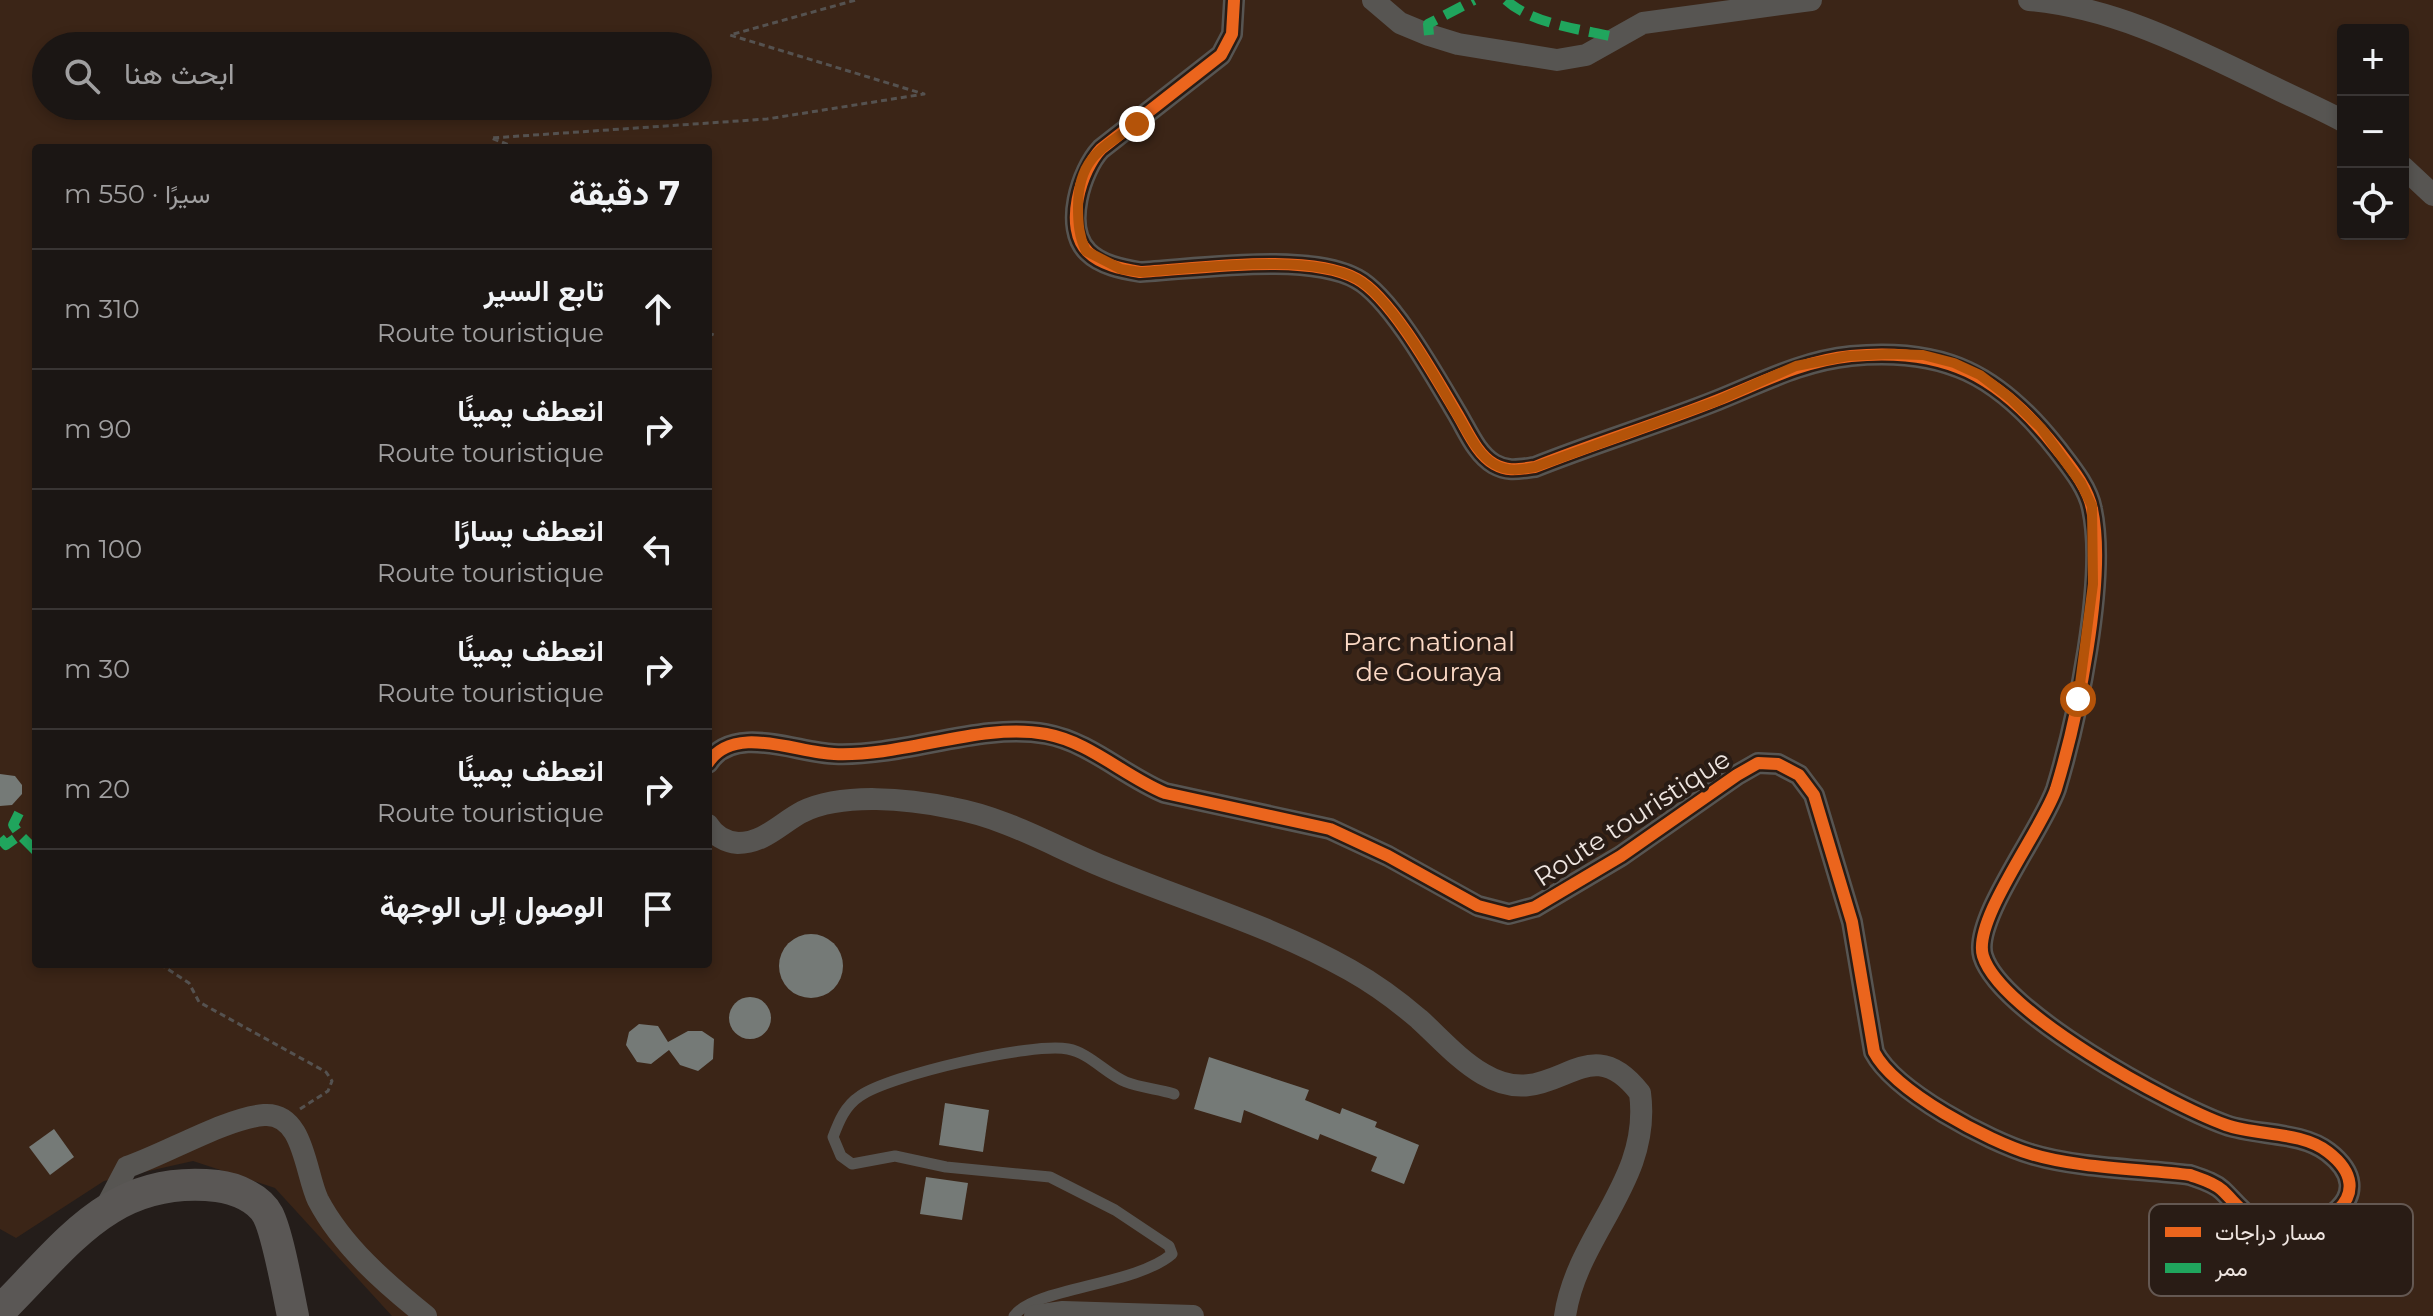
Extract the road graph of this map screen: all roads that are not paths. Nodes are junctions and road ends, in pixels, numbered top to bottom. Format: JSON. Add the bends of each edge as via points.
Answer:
{"nodes":[{"id":1,"x":1234,"y":0,"type":"edge"},
{"id":2,"x":1373,"y":0,"type":"edge"},
{"id":3,"x":1811,"y":0,"type":"edge"},
{"id":4,"x":2029,"y":0,"type":"edge"},
{"id":5,"x":2337,"y":118,"type":"edge"},
{"id":6,"x":2404,"y":168,"type":"edge"},
{"id":7,"x":2433,"y":195,"type":"edge"},
{"id":8,"x":712,"y":759,"type":"edge"},
{"id":9,"x":712,"y":831,"type":"edge"},
{"id":10,"x":1174,"y":1094,"type":"dead end"},
{"id":11,"x":2235,"y":1204,"type":"edge"},
{"id":12,"x":2344,"y":1204,"type":"edge"},
{"id":13,"x":106,"y":1207,"type":"junction"},
{"id":14,"x":0,"y":1311,"type":"edge"},
{"id":15,"x":293,"y":1316,"type":"edge"},
{"id":16,"x":426,"y":1316,"type":"edge"},
{"id":17,"x":1014,"y":1316,"type":"edge"},
{"id":18,"x":1035,"y":1316,"type":"edge"},
{"id":19,"x":1193,"y":1316,"type":"edge"},
{"id":20,"x":1565,"y":1316,"type":"edge"}],
"edges":[{"from":1,"to":12,"type":"street","name":"Route touristique","via":[[1232,34],[1221,55],[1087,164],[1080,181],[1078,228],[1086,251],[1096,258],[1140,272],[1275,265],[1356,278],[1373,291],[1428,364],[1476,446],[1495,465],[1512,471],[1717,401],[1796,366],[1848,356],[1923,355],[1954,363],[2000,390],[2041,428],[2092,506],[2093,584],[2086,659],[2054,793],[1985,922],[1981,952],[2018,1003],[2146,1085],[2226,1125],[2316,1144],[2328,1152],[2346,1174]]},
{"from":2,"to":3,"type":"street","via":[[1400,23],[1429,35],[1557,60],[1586,55],[1643,23]]},
{"from":4,"to":5,"type":"street","via":[[2080,6],[2153,30]]},
{"from":6,"to":7,"type":"street"},
{"from":8,"to":11,"type":"street","name":"Route touristique","via":[[747,742],[855,754],[1007,731],[1064,737],[1165,793],[1330,829],[1478,906],[1509,914],[1535,907],[1621,856],[1758,763],[1778,764],[1799,775],[1814,795],[1852,922],[1874,1052],[1899,1083],[2032,1155],[2190,1175],[2207,1180]]},
{"from":9,"to":20,"type":"street","via":[[729,842],[752,841],[804,812],[867,801],[949,807],[991,817],[1263,928],[1350,970],[1419,1020],[1467,1064],[1504,1085],[1544,1085],[1597,1063],[1617,1068],[1640,1093],[1641,1141],[1625,1182],[1584,1254]]},
{"from":10,"to":17,"type":"lane","via":[[1128,1083],[1070,1049],[1047,1048],[998,1054],[905,1078],[859,1096],[842,1115],[833,1137],[841,1156],[852,1164],[895,1156],[946,1167],[1050,1177],[1115,1210],[1169,1246],[1172,1254],[1160,1265],[1034,1300]]},
{"from":13,"to":14,"type":"main road"},
{"from":13,"to":15,"type":"main road","via":[[144,1192],[200,1184],[231,1188],[256,1201],[268,1215]]},
{"from":13,"to":16,"type":"street","via":[[127,1167],[243,1120],[283,1118],[297,1133],[305,1168],[328,1215],[372,1269]]},
{"from":18,"to":19,"type":"street"}]}
